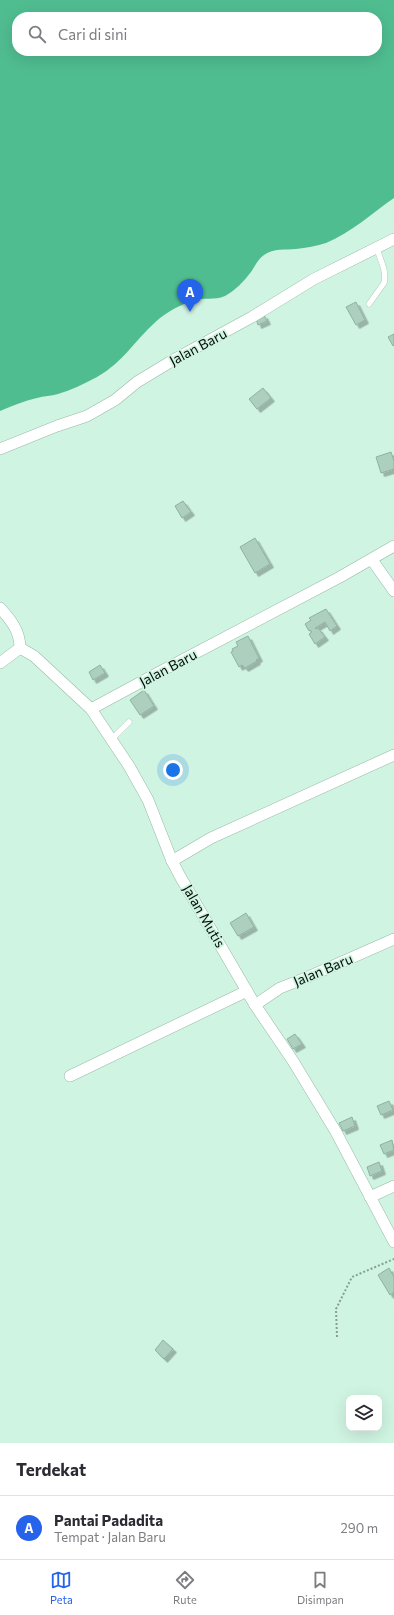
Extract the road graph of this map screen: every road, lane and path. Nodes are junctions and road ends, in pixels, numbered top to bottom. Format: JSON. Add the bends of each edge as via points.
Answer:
{"nodes":[{"id":1,"x":394,"y":239,"type":"edge"},
{"id":2,"x":376,"y":248,"type":"junction"},
{"id":3,"x":369,"y":304,"type":"dead end"},
{"id":4,"x":0,"y":449,"type":"edge"},
{"id":5,"x":394,"y":546,"type":"edge"},
{"id":6,"x":372,"y":560,"type":"junction"},
{"id":7,"x":394,"y":591,"type":"edge"},
{"id":8,"x":0,"y":608,"type":"edge"},
{"id":9,"x":20,"y":648,"type":"junction"},
{"id":10,"x":0,"y":663,"type":"edge"},
{"id":11,"x":91,"y":709,"type":"junction"},
{"id":12,"x":129,"y":722,"type":"dead end"},
{"id":13,"x":112,"y":739,"type":"junction"},
{"id":14,"x":394,"y":755,"type":"edge"},
{"id":15,"x":172,"y":861,"type":"junction"},
{"id":16,"x":394,"y":939,"type":"edge"},
{"id":17,"x":247,"y":992,"type":"junction"},
{"id":18,"x":255,"y":1005,"type":"junction"},
{"id":19,"x":70,"y":1076,"type":"dead end"},
{"id":20,"x":394,"y":1186,"type":"edge"},
{"id":21,"x":370,"y":1197,"type":"junction"},
{"id":22,"x":394,"y":1242,"type":"edge"},
{"id":23,"x":394,"y":1259,"type":"edge"},
{"id":24,"x":336,"y":1337,"type":"dead end"}],
"edges":[{"from":1,"to":2,"type":"street","name":"Jalan Baru"},
{"from":2,"to":3,"type":"lane","via":[[385,279]]},
{"from":2,"to":4,"type":"street","name":"Jalan Baru","via":[[314,279],[247,320],[175,359],[87,416]]},
{"from":5,"to":6,"type":"street","name":"Jalan Baru"},
{"from":6,"to":7,"type":"street"},
{"from":6,"to":11,"type":"street","name":"Jalan Baru"},
{"from":8,"to":9,"type":"street","via":[[12,621],[19,634]]},
{"from":9,"to":10,"type":"street"},
{"from":9,"to":11,"type":"street","name":"Jalan Mutis","via":[[34,656]]},
{"from":11,"to":13,"type":"street","name":"Jalan Mutis"},
{"from":12,"to":13,"type":"lane"},
{"from":13,"to":15,"type":"street","name":"Jalan Mutis","via":[[148,800]]},
{"from":14,"to":15,"type":"street","via":[[211,838]]},
{"from":15,"to":17,"type":"street","name":"Jalan Mutis"},
{"from":16,"to":18,"type":"street","name":"Jalan Baru","via":[[280,988]]},
{"from":17,"to":18,"type":"street","name":"Jalan Mutis"},
{"from":17,"to":19,"type":"street"},
{"from":18,"to":21,"type":"street","name":"Jalan Mutis","via":[[332,1126]]},
{"from":20,"to":21,"type":"street"},
{"from":21,"to":22,"type":"street","name":"Jalan Mutis"},
{"from":23,"to":24,"type":"path","via":[[352,1277],[336,1309]]}]}
